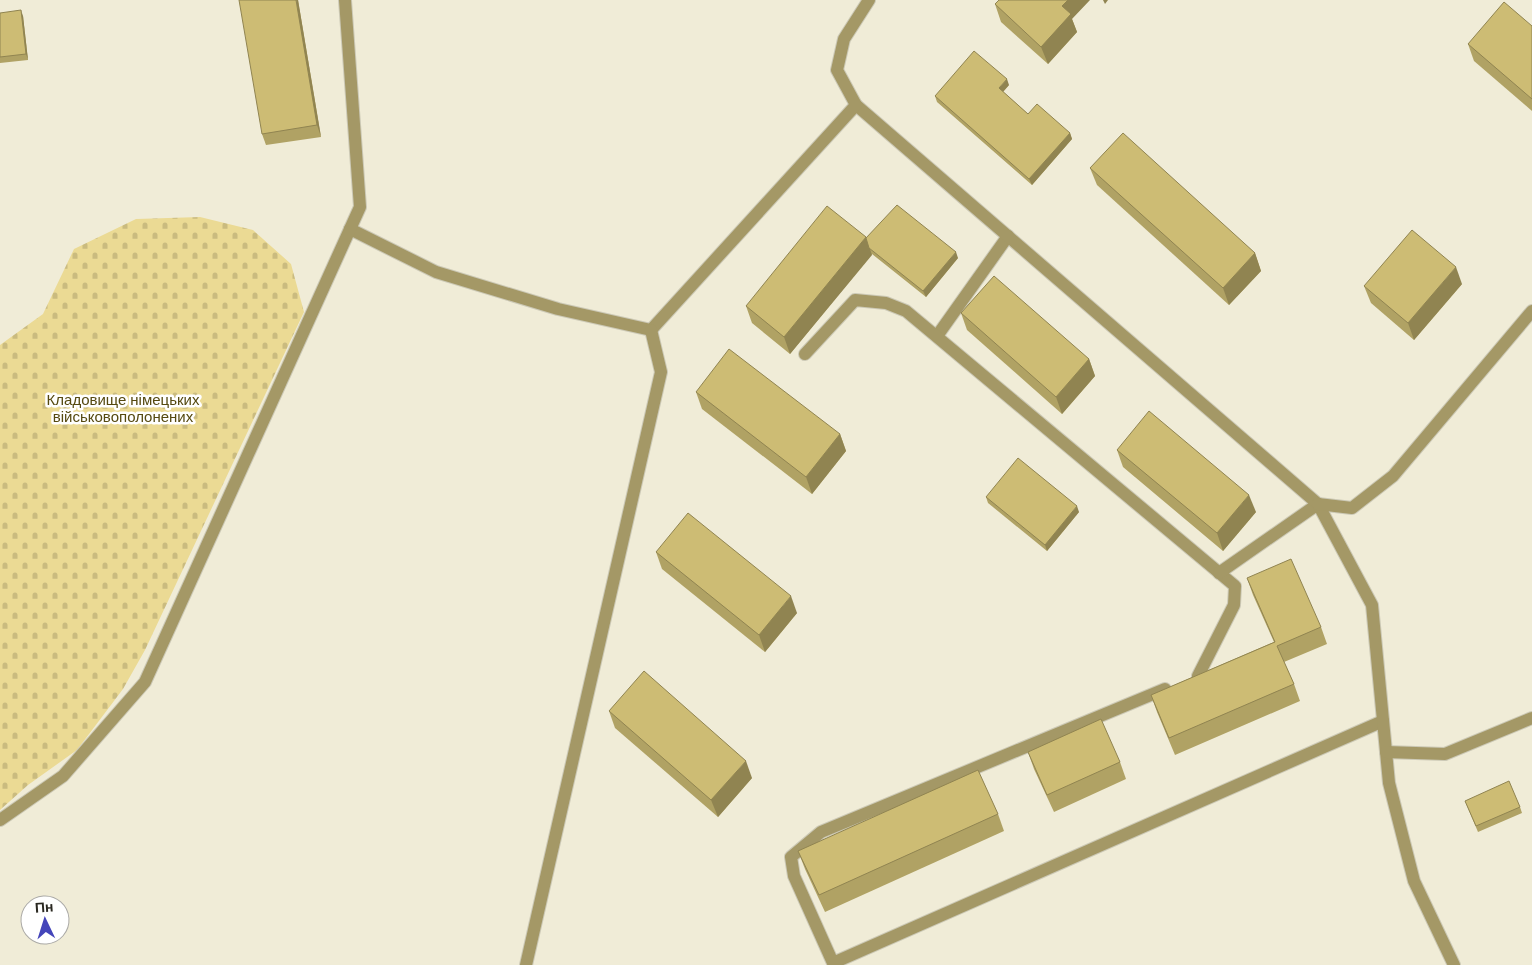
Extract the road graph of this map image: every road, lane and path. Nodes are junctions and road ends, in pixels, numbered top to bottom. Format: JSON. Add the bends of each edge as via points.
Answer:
{"nodes":[{"id":1,"x":345,"y":0,"type":"edge"},
{"id":2,"x":869,"y":0,"type":"edge"},
{"id":3,"x":856,"y":105,"type":"junction"},
{"id":4,"x":350,"y":229,"type":"junction"},
{"id":5,"x":1008,"y":236,"type":"junction"},
{"id":6,"x":1532,"y":311,"type":"edge"},
{"id":7,"x":651,"y":330,"type":"junction"},
{"id":8,"x":937,"y":336,"type":"junction"},
{"id":9,"x":805,"y":354,"type":"dead end"},
{"id":10,"x":1318,"y":504,"type":"junction"},
{"id":11,"x":1219,"y":573,"type":"junction"},
{"id":12,"x":1215,"y":669,"type":"edge"},
{"id":13,"x":1188,"y":680,"type":"junction"},
{"id":14,"x":1532,"y":718,"type":"edge"},
{"id":15,"x":1383,"y":721,"type":"junction"},
{"id":16,"x":1386,"y":752,"type":"junction"},
{"id":17,"x":0,"y":820,"type":"edge"},
{"id":18,"x":526,"y":965,"type":"edge"},
{"id":19,"x":1454,"y":965,"type":"edge"}],
"edges":[{"from":1,"to":4,"type":"street","via":[[360,207]]},
{"from":2,"to":3,"type":"street","via":[[844,39],[837,70]]},
{"from":3,"to":5,"type":"street"},
{"from":3,"to":7,"type":"street"},
{"from":4,"to":7,"type":"street","via":[[436,272],[558,309]]},
{"from":4,"to":17,"type":"street","via":[[145,682],[63,776]]},
{"from":5,"to":8,"type":"street"},
{"from":5,"to":10,"type":"street"},
{"from":6,"to":10,"type":"street","via":[[1393,476],[1352,508]]},
{"from":7,"to":18,"type":"street","via":[[661,372]]},
{"from":8,"to":9,"type":"street","via":[[906,311],[886,303],[855,300]]},
{"from":8,"to":11,"type":"street"},
{"from":10,"to":11,"type":"street"},
{"from":10,"to":15,"type":"street","via":[[1372,605]]},
{"from":11,"to":13,"type":"street","via":[[1234,586],[1234,605]]},
{"from":12,"to":13,"type":"street"},
{"from":13,"to":15,"type":"street","via":[[821,832],[791,857],[794,876],[833,963]]},
{"from":14,"to":16,"type":"street","via":[[1445,754]]},
{"from":15,"to":16,"type":"street"},
{"from":16,"to":19,"type":"street","via":[[1389,783],[1414,882]]}]}
